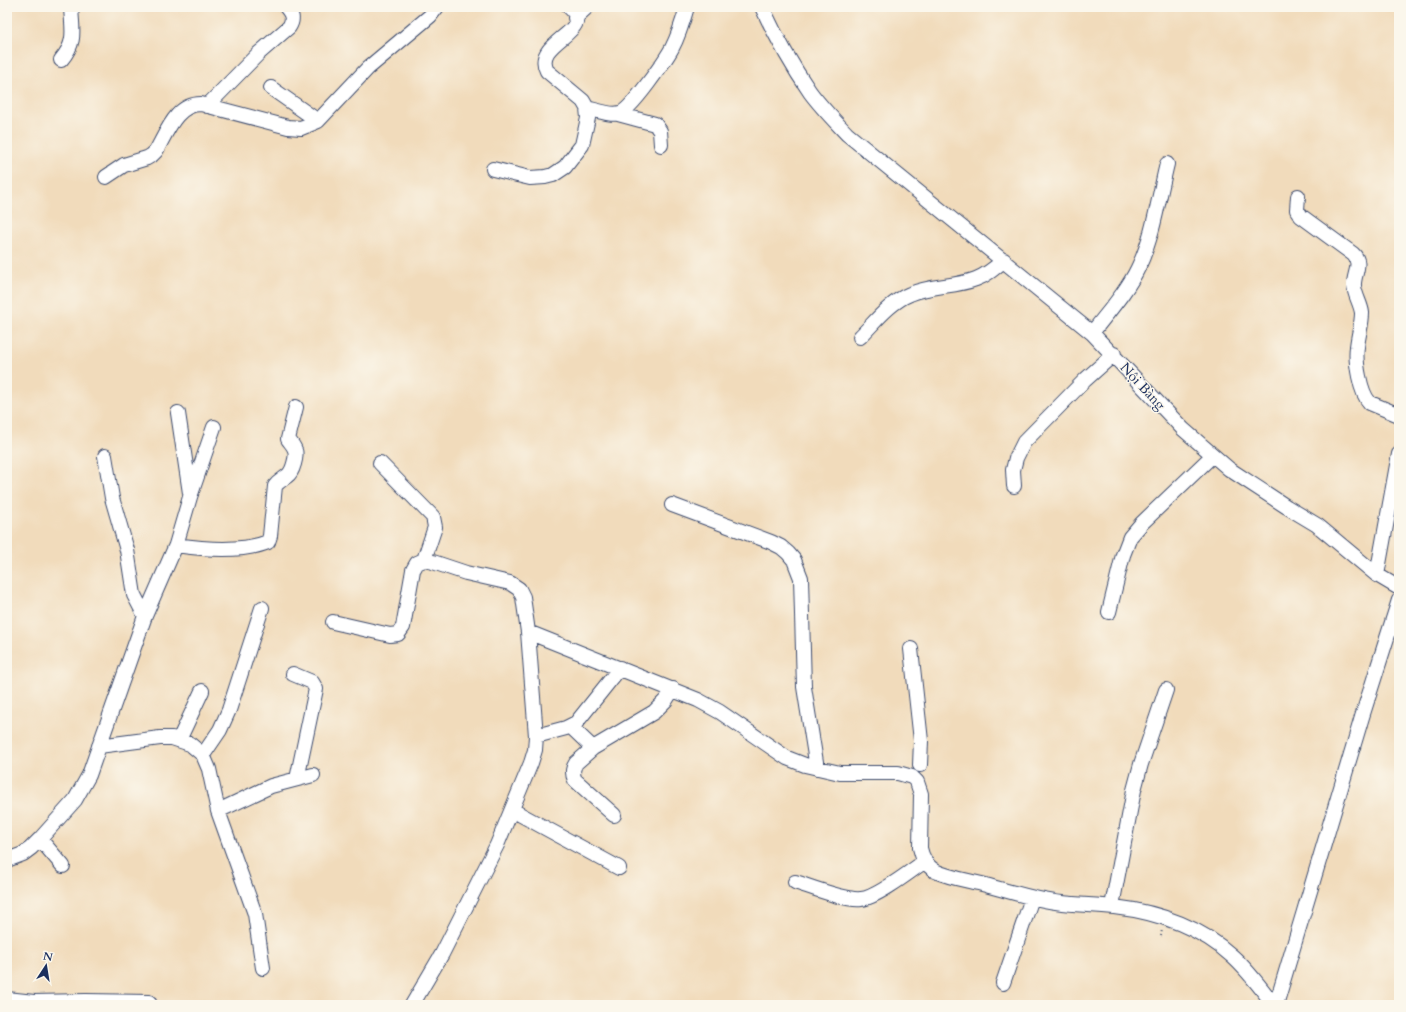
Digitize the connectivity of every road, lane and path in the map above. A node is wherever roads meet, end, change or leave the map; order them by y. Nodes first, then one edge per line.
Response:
1 (71, 7) edge
2 (286, 7) edge
3 (587, 7) edge
4 (687, 7) edge
5 (767, 9) edge
6 (429, 10) edge
7 (572, 13) edge
8 (61, 60) dead end
9 (272, 88) dead end
10 (207, 106) junction
11 (587, 108) junction
12 (618, 114) junction
13 (318, 121) junction
14 (661, 145) dead end
15 (1167, 164) dead end
16 (493, 169) dead end
17 (106, 177) dead end
18 (1298, 196) dead end
19 (1004, 260) junction
20 (1092, 333) junction
21 (860, 337) dead end
22 (1114, 354) junction
23 (296, 407) dead end
24 (178, 413) dead end
25 (1399, 415) edge
26 (214, 427) dead end
27 (1399, 454) edge
28 (1213, 455) junction
29 (105, 456) dead end
30 (380, 463) dead end
31 (1014, 486) dead end
32 (190, 497) junction
33 (672, 505) dead end
34 (176, 545) junction
35 (428, 561) junction
36 (1378, 575) junction
37 (1399, 588) edge
38 (1399, 600) edge
39 (262, 608) dead end
40 (1109, 612) dead end
41 (145, 616) junction
42 (333, 622) dead end
43 (528, 632) junction
44 (911, 649) dead end
45 (620, 668) junction
46 (293, 674) dead end
47 (673, 689) junction
48 (1166, 690) dead end
49 (202, 691) dead end
50 (570, 726) junction
51 (536, 736) junction
52 (179, 740) junction
53 (99, 746) junction
54 (592, 748) junction
55 (203, 755) junction
56 (817, 768) junction
57 (918, 774) junction
58 (313, 775) dead end
59 (297, 779) junction
60 (512, 810) junction
61 (218, 811) junction
62 (614, 816) dead end
63 (40, 839) junction
64 (7, 860) edge
65 (925, 861) junction
66 (63, 866) dead end
67 (619, 868) dead end
68 (795, 882) dead end
69 (1032, 898) junction
70 (1112, 906) junction
71 (263, 968) dead end
72 (1004, 983) dead end
73 (7, 999) edge
74 (149, 1002) dead end
75 (412, 1005) edge
76 (1275, 1005) edge

1 - 8 street
2 - 10 street
3 - 7 street
4 - 12 street
5 - 19 street, Nội Bàng
6 - 13 street
7 - 11 street
9 - 13 street
10 - 13 street
10 - 17 street
11 - 12 street
11 - 16 street
12 - 14 street
15 - 20 street
18 - 25 street
19 - 20 street, Nội Bàng
19 - 21 street
20 - 22 street, Nội Bàng
22 - 28 street, Nội Bàng
22 - 31 street
23 - 34 street
24 - 32 street
26 - 32 street
27 - 36 street
28 - 36 street, Nội Bàng
28 - 40 street
29 - 41 street
30 - 35 street
32 - 34 street
33 - 56 street
34 - 41 street
35 - 42 street
35 - 43 street
36 - 37 street, Nội Bàng
38 - 76 street
39 - 55 street
41 - 53 street
43 - 45 street
43 - 51 street
44 - 57 street
45 - 47 street
45 - 50 street
46 - 59 street
47 - 54 street
47 - 56 street
48 - 70 street
49 - 52 street
50 - 51 street
50 - 54 street
51 - 60 street
52 - 53 street
52 - 55 street
53 - 63 street
54 - 62 street
55 - 61 street
56 - 57 street
57 - 65 street
58 - 59 street
59 - 61 street
60 - 67 street
60 - 75 street
61 - 71 street
63 - 64 street
63 - 66 street
65 - 68 street
65 - 69 street
69 - 70 street
69 - 72 street
70 - 76 street
73 - 74 street

